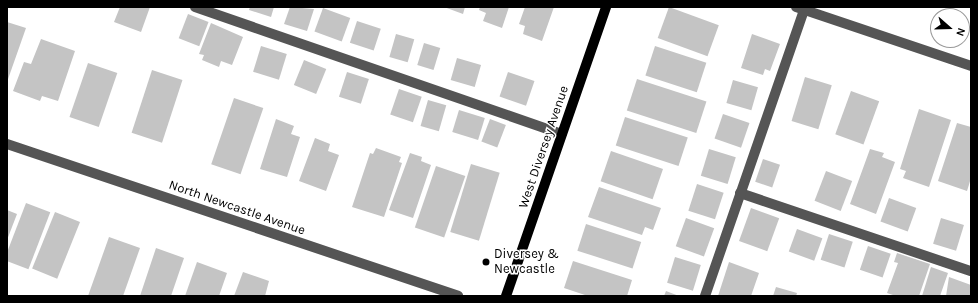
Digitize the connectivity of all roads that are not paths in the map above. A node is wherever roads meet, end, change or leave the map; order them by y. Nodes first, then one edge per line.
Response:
1 (195, 7) edge
2 (606, 7) edge
3 (802, 8) edge
4 (971, 66) edge
5 (562, 134) junction
6 (7, 144) edge
7 (740, 193) junction
8 (971, 271) edge
9 (458, 296) edge
10 (506, 296) edge
11 (705, 296) edge

1 - 5 street
2 - 5 main road, West Diversey Avenue
3 - 4 street
3 - 7 street
5 - 10 main road, West Diversey Avenue
6 - 9 street, North Newcastle Avenue
7 - 8 street
7 - 11 street

